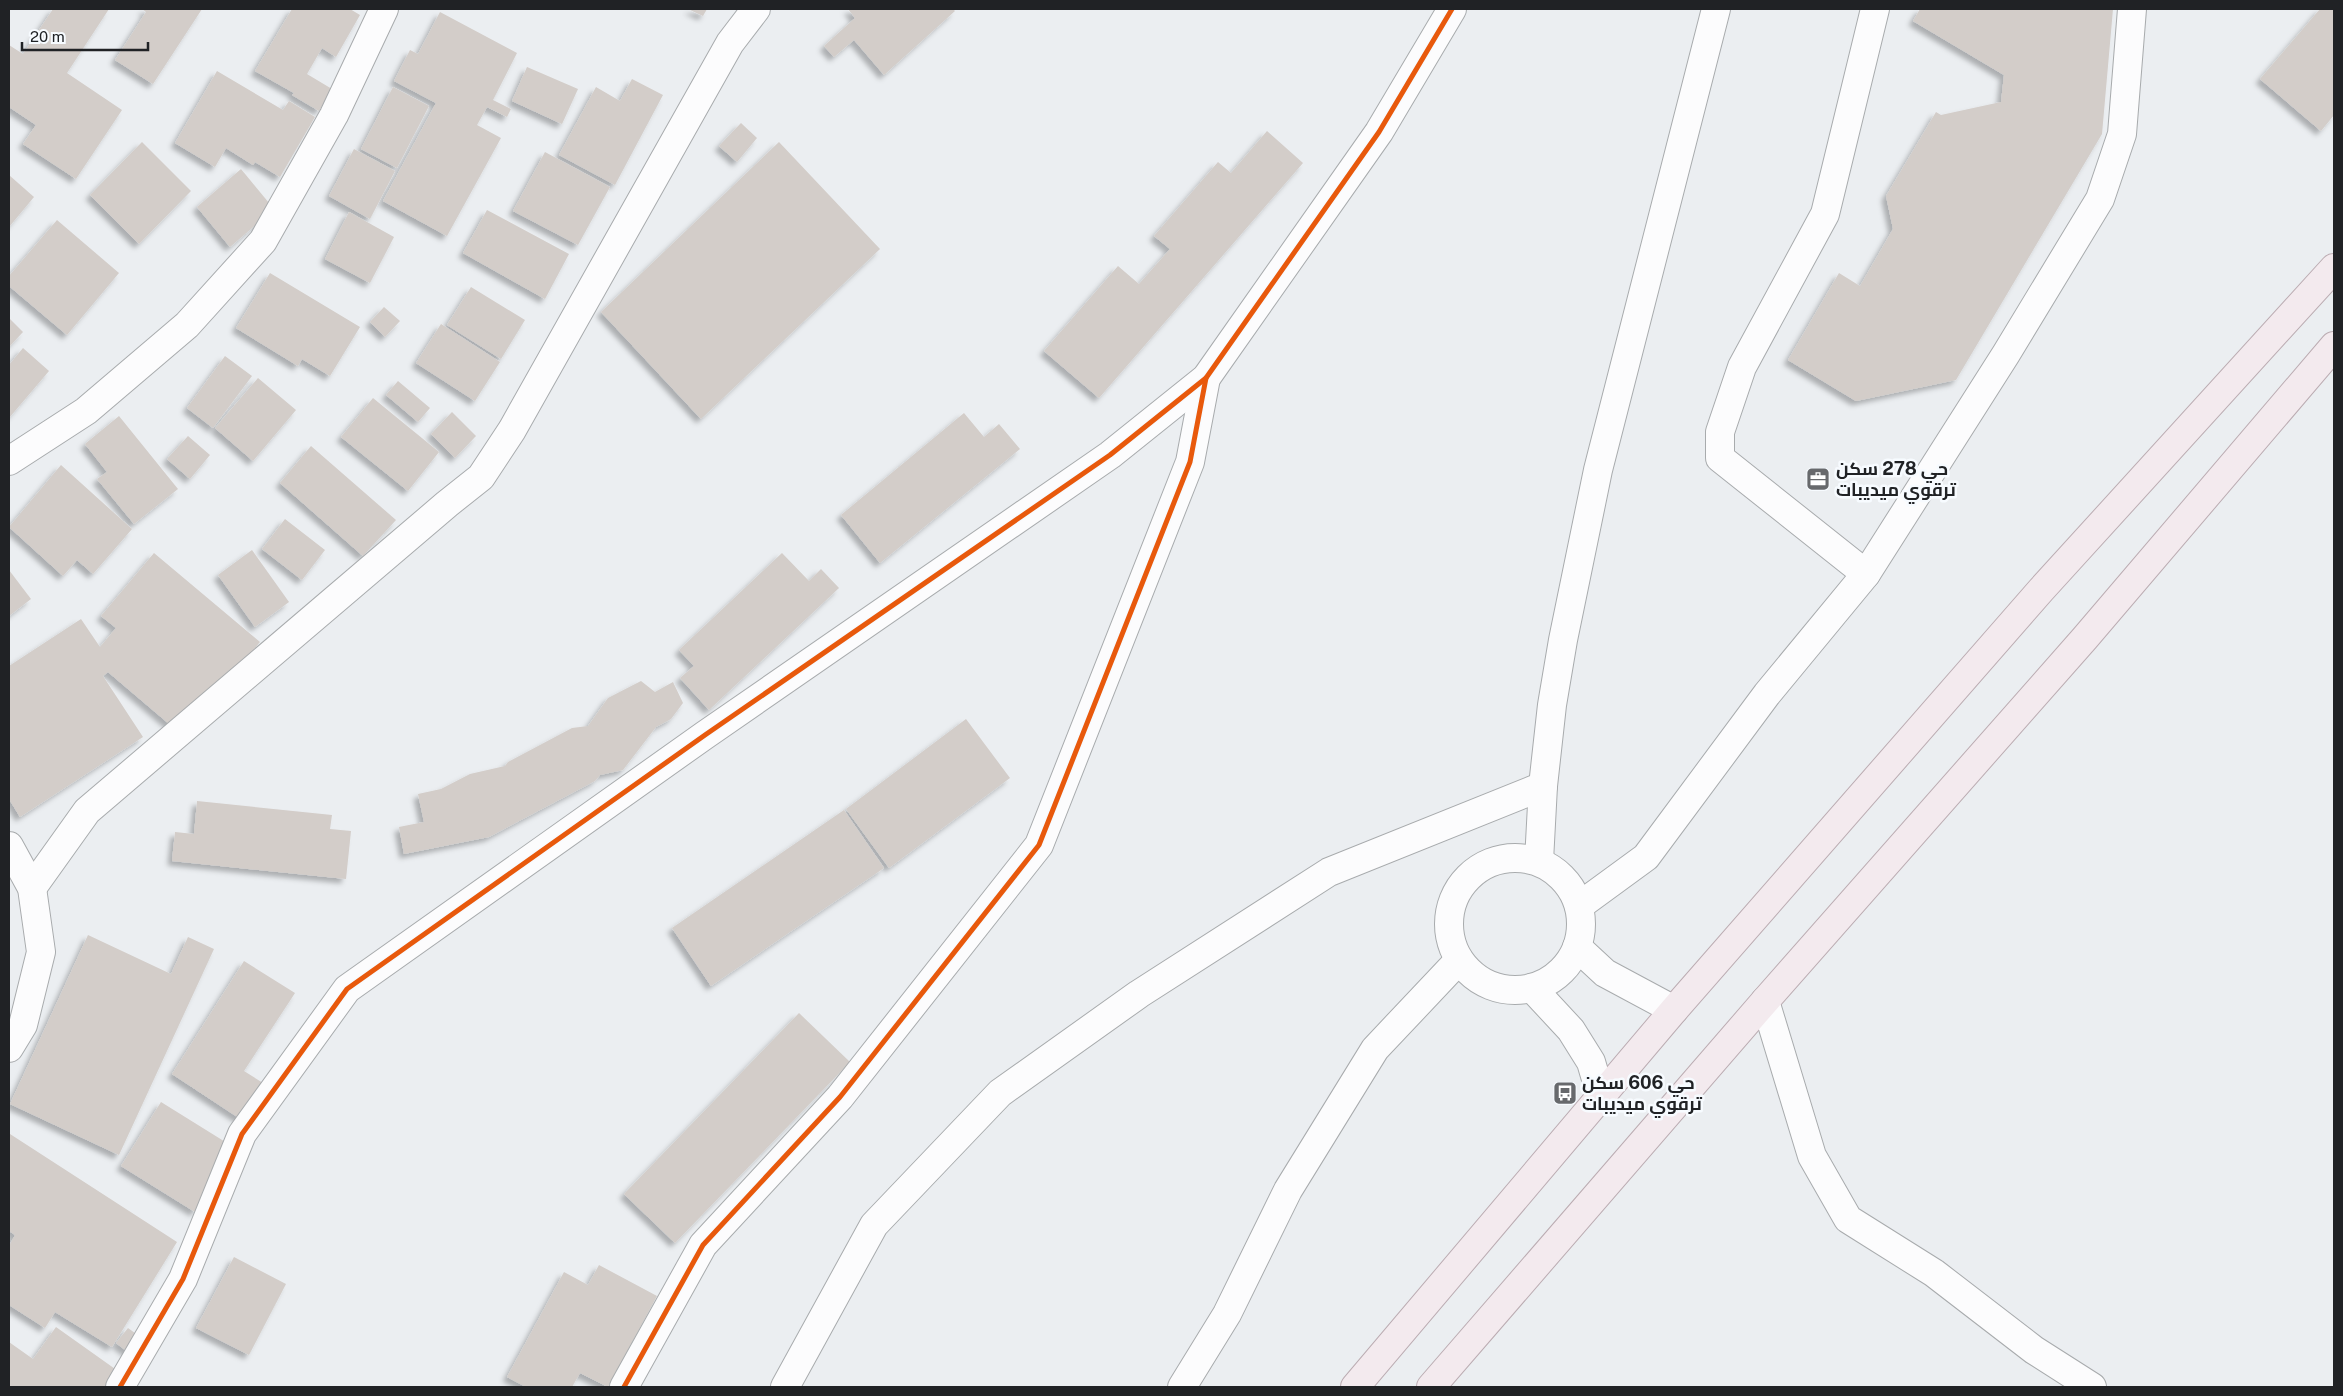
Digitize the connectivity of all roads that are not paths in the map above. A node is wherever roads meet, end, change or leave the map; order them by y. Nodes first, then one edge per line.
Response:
1 (384, 9) edge
2 (756, 9) edge
3 (1452, 9) edge
4 (1716, 9) edge
5 (1875, 9) edge
6 (2132, 9) edge
7 (2334, 268) edge
8 (2334, 346) edge
9 (1206, 378) junction
10 (9, 461) edge
11 (1866, 574) junction
12 (1543, 786) junction
13 (9, 846) edge
14 (1539, 861) junction
15 (32, 888) junction
16 (1579, 906) junction
17 (1577, 947) junction
18 (1459, 960) junction
19 (1532, 988) junction
20 (1765, 1001) junction
21 (1674, 1010) junction
22 (9, 1048) edge
23 (1601, 1096) junction
24 (120, 1387) edge
25 (624, 1387) edge
26 (785, 1387) edge
27 (1182, 1387) edge
28 (1355, 1387) edge
29 (1431, 1387) edge
30 (2092, 1387) edge

1 - 10 street
2 - 15 street
3 - 9 street
4 - 12 street
5 - 11 street
6 - 11 street
7 - 21 main road
8 - 20 main road
9 - 24 street
9 - 25 street
11 - 16 street
12 - 14 street
12 - 26 street
13 - 15 street
14 - 16 street
14 - 18 street
15 - 22 street
16 - 17 street
17 - 19 street
17 - 21 street
18 - 19 street
18 - 27 street
19 - 23 street
20 - 29 main road
20 - 30 street
21 - 23 main road
23 - 28 main road

